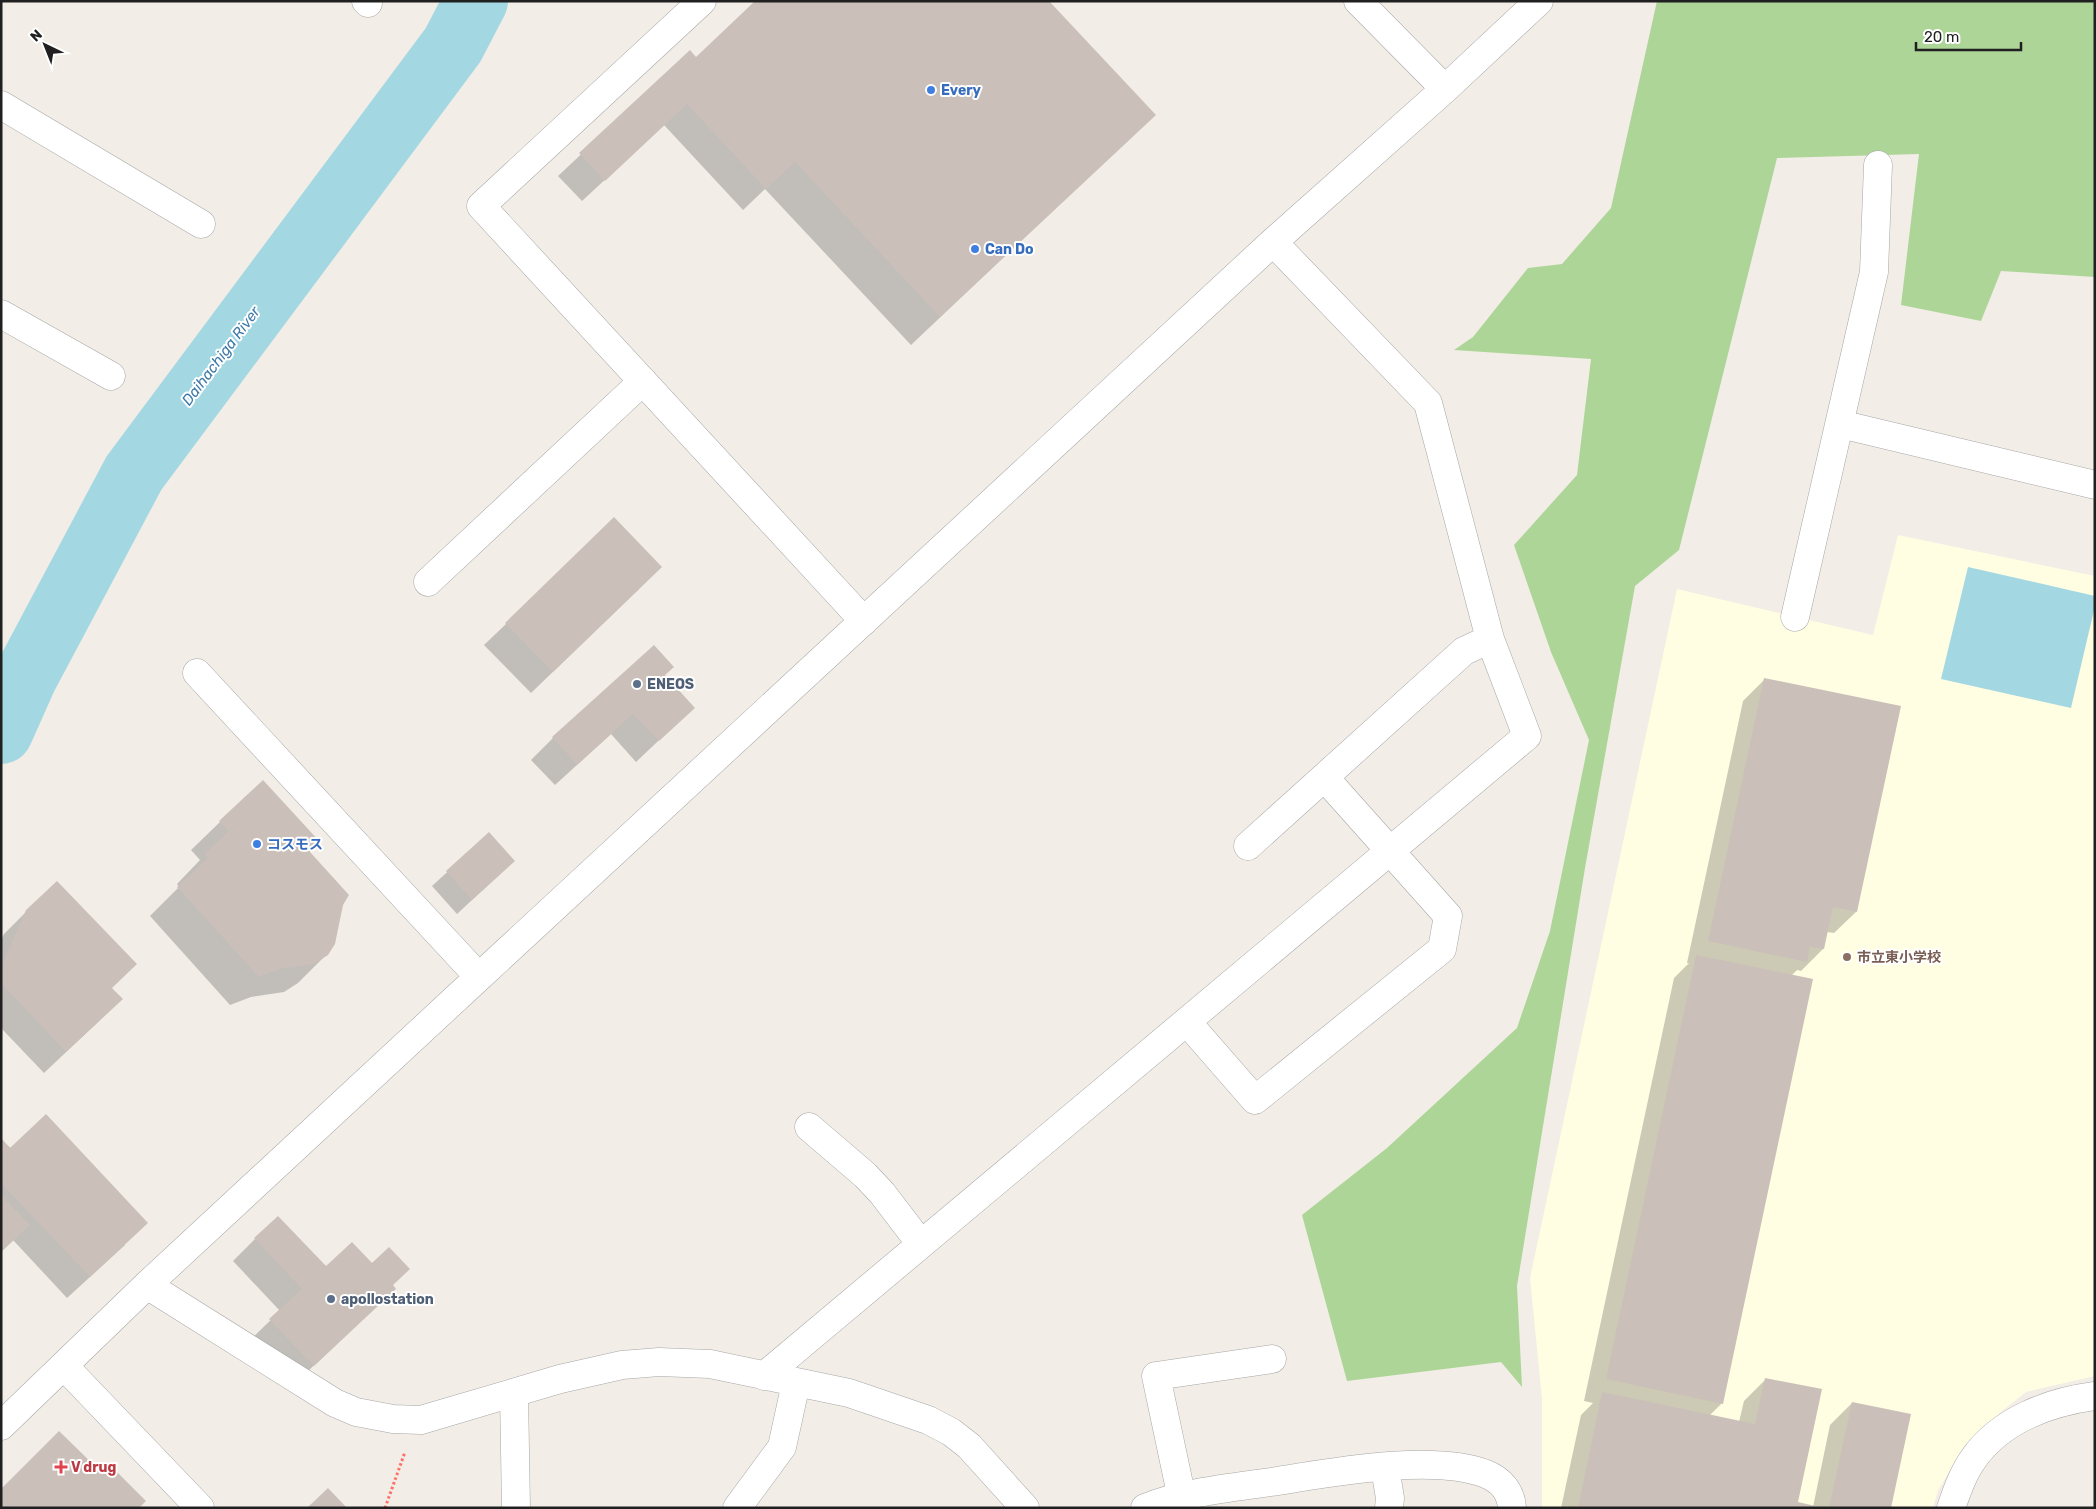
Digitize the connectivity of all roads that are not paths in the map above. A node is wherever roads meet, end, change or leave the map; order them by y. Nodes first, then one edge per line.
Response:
1 (702, 1) edge
2 (1358, 1) edge
3 (1539, 1) edge
4 (1445, 89) junction
5 (1, 105) edge
6 (1878, 165) dead end
7 (201, 224) dead end
8 (1273, 242) junction
9 (1, 314) edge
10 (110, 376) dead end
11 (643, 381) junction
12 (1840, 424) junction
13 (2095, 485) edge
14 (428, 582) dead end
15 (1795, 617) dead end
16 (864, 621) junction
17 (1490, 639) junction
18 (197, 673) dead end
19 (1327, 775) junction
20 (1248, 846) dead end
21 (1390, 851) junction
22 (479, 977) junction
23 (1187, 1022) junction
24 (809, 1127) dead end
25 (921, 1244) junction
26 (148, 1284) junction
27 (1272, 1359) dead end
28 (64, 1366) junction
29 (764, 1376) junction
30 (796, 1383) junction
31 (514, 1393) junction
32 (2095, 1396) edge
33 (1, 1426) edge
34 (1385, 1468) junction
35 (1183, 1502) edge
36 (200, 1508) edge
37 (516, 1508) edge
38 (737, 1508) edge
39 (1025, 1508) edge
40 (1145, 1508) edge
41 (1389, 1508) edge
42 (1512, 1508) edge
43 (1951, 1508) edge

1 - 11 street
2 - 4 street
3 - 4 street
4 - 8 street
5 - 7 street
6 - 12 street
8 - 16 street
8 - 17 street
9 - 10 street
11 - 14 street
11 - 16 street
12 - 13 street
12 - 15 street
16 - 22 street
17 - 19 street
17 - 21 street
18 - 22 street
19 - 20 street
19 - 21 street
21 - 23 street
21 - 23 street
22 - 26 street
23 - 25 street
24 - 25 street
25 - 29 street
26 - 28 street
26 - 31 street
27 - 35 street
28 - 33 street
28 - 36 street
29 - 30 street
29 - 31 street
30 - 38 street
30 - 39 street
31 - 37 street
32 - 43 street
34 - 35 street
34 - 41 street
34 - 42 street
35 - 40 street

